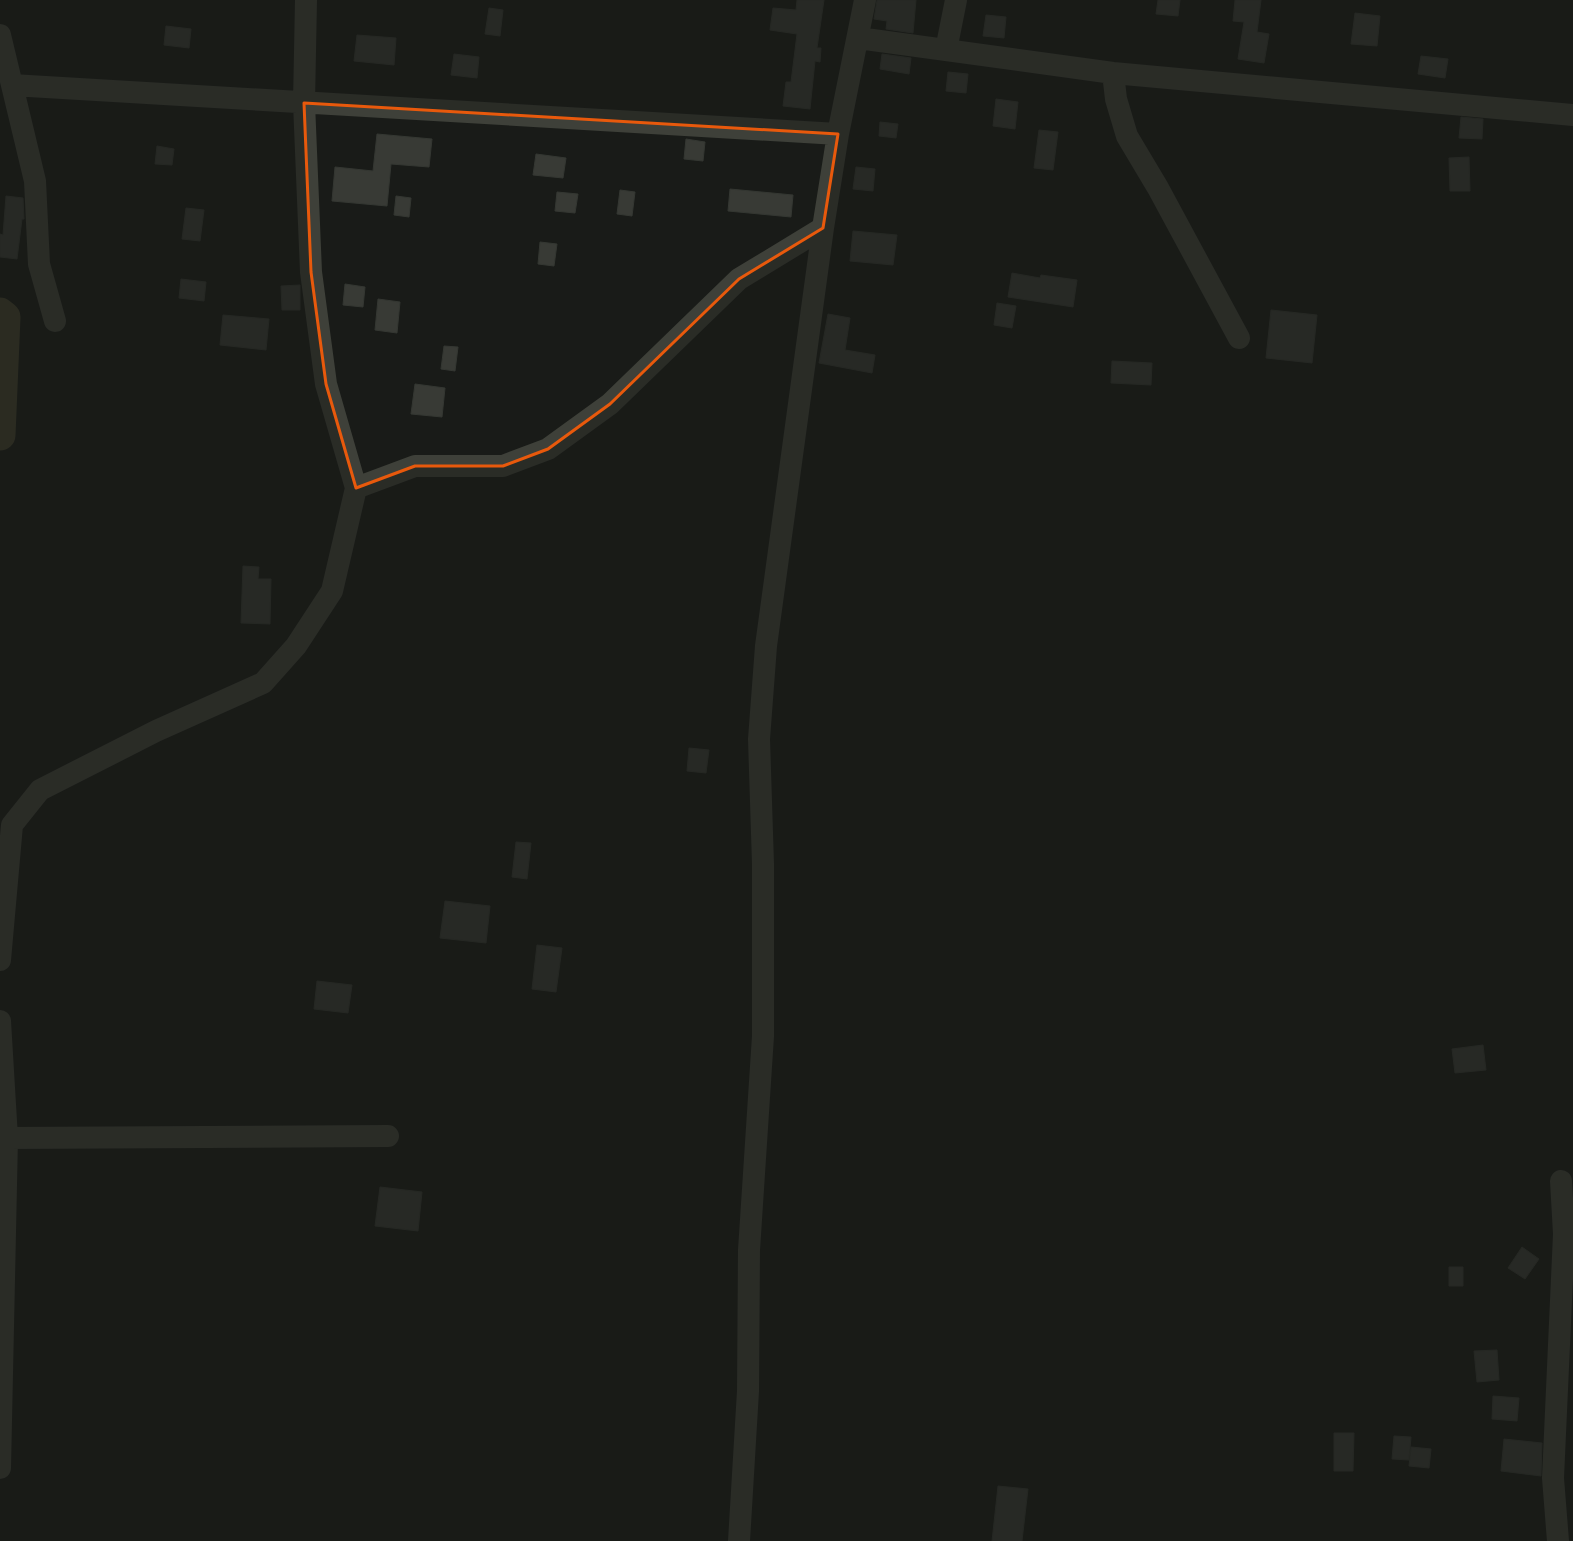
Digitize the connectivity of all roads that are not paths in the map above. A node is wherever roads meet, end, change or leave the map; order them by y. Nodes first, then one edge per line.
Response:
1 (306, 0) edge
2 (865, 0) edge
3 (956, 0) edge
4 (0, 35) edge
5 (858, 38) junction
6 (946, 50) junction
7 (1113, 74) junction
8 (12, 85) junction
9 (304, 103) junction
10 (1573, 115) edge
11 (838, 134) junction
12 (823, 228) junction
13 (55, 321) dead end
14 (1239, 338) dead end
15 (356, 488) junction
16 (0, 960) edge
17 (0, 1021) edge
18 (388, 1136) dead end
19 (7, 1138) junction
20 (1561, 1181) dead end
21 (0, 1468) edge
22 (738, 1541) edge
23 (1558, 1541) edge

1 - 9 street
2 - 5 street
3 - 6 street
4 - 8 street
5 - 6 street
5 - 11 street
6 - 7 street
7 - 10 street
7 - 14 street
8 - 9 street
8 - 13 street
9 - 11 street
9 - 15 street
11 - 12 street
12 - 15 street
12 - 22 street
15 - 16 street
17 - 19 street
18 - 19 street
19 - 21 street
20 - 23 street

